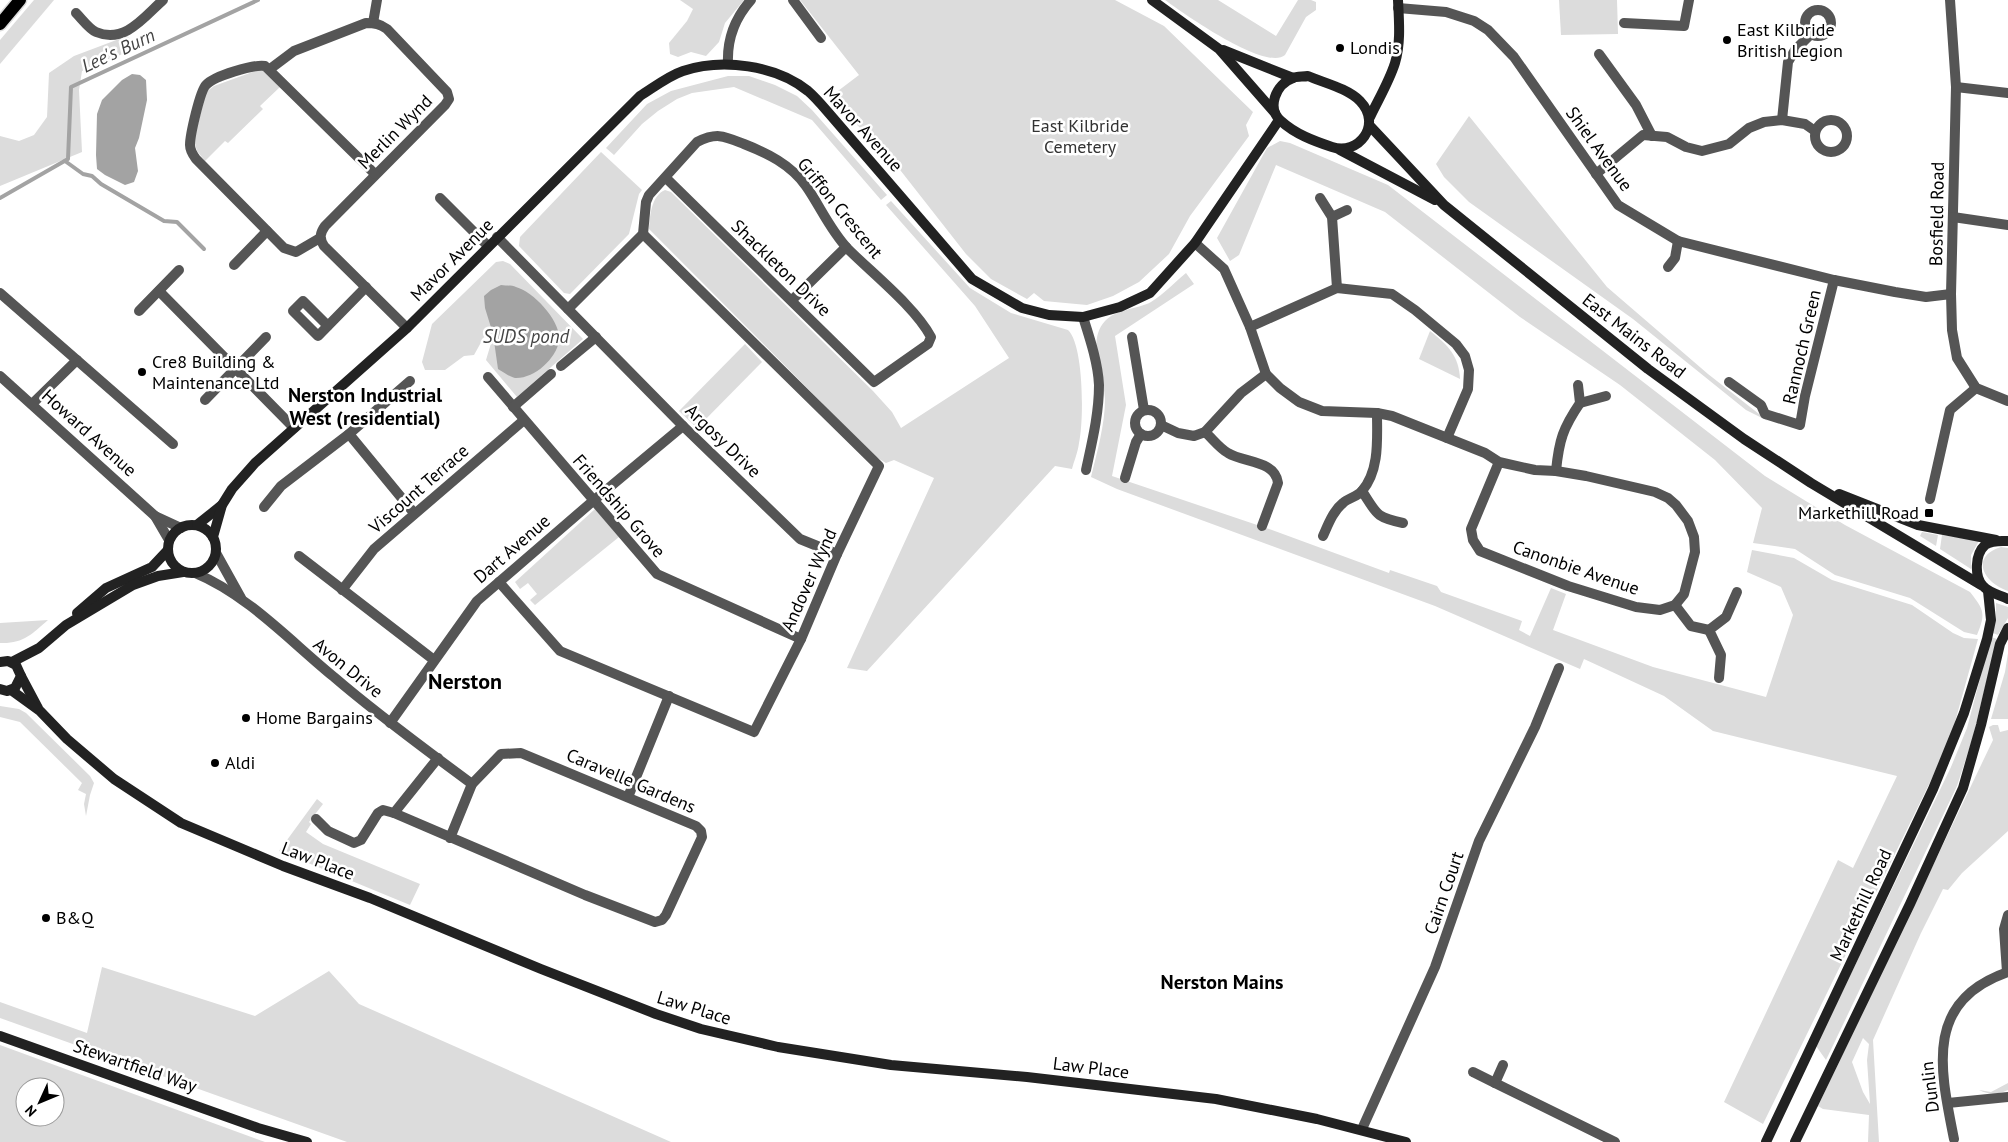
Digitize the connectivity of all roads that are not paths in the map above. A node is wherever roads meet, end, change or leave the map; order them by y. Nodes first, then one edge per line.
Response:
1 (20, 0) edge
2 (163, 0) edge
3 (377, 0) edge
4 (751, 0) edge
5 (793, 0) edge
6 (1152, 0) edge
7 (1689, 0) edge
8 (1950, 0) edge
9 (1398, 4) edge
10 (76, 13) dead end
11 (372, 23) junction
12 (1624, 23) dead end
13 (0, 24) edge
14 (1811, 34) dead end
15 (821, 38) dead end
16 (1220, 49) junction
17 (1600, 54) dead end
18 (728, 63) junction
19 (270, 70) junction
20 (1293, 78) junction
21 (1956, 87) junction
22 (2008, 92) edge
23 (1277, 117) junction
24 (1782, 120) junction
25 (1370, 121) junction
26 (1815, 131) dead end
27 (1652, 136) junction
28 (1340, 150) junction
29 (375, 174) junction
30 (1596, 174) junction
31 (666, 178) junction
32 (440, 198) dead end
33 (1320, 198) dead end
34 (1444, 205) junction
35 (1347, 210) dead end
36 (1332, 217) junction
37 (1953, 217) junction
38 (2008, 225) edge
39 (267, 231) junction
40 (643, 234) junction
41 (320, 238) junction
42 (497, 238) junction
43 (1678, 240) junction
44 (1195, 243) junction
45 (488, 246) junction
46 (846, 246) junction
47 (234, 265) dead end
48 (1668, 267) dead end
49 (179, 270) dead end
50 (1834, 280) junction
51 (366, 287) junction
52 (1337, 288) junction
53 (159, 291) junction
54 (0, 293) edge
55 (1951, 294) junction
56 (792, 300) junction
57 (568, 309) junction
58 (139, 311) dead end
59 (1083, 317) junction
60 (328, 326) dead end
61 (1250, 326) junction
62 (406, 328) junction
63 (596, 336) junction
64 (1132, 336) dead end
65 (266, 337) dead end
66 (77, 360) junction
67 (561, 366) dead end
68 (235, 368) junction
69 (551, 374) dead end
70 (1266, 374) junction
71 (0, 376) edge
72 (488, 377) dead end
73 (410, 381) dead end
74 (874, 382) joint
75 (1729, 382) dead end
76 (1578, 385) dead end
77 (1976, 388) junction
78 (1606, 396) dead end
79 (205, 400) dead end
80 (2008, 401) edge
81 (1580, 403) junction
82 (32, 404) junction
83 (513, 407) junction
84 (1144, 410) junction
85 (1377, 413) junction
86 (524, 420) junction
87 (1161, 425) junction
88 (683, 426) junction
89 (294, 428) junction
90 (1205, 432) junction
91 (349, 434) junction
92 (1141, 434) junction
93 (1446, 438) junction
94 (173, 444) dead end
95 (1499, 462) junction
96 (1086, 470) dead end
97 (1556, 471) junction
98 (1125, 478) dead end
99 (1811, 483) junction
100 (1362, 491) junction
101 (1930, 499) dead end
102 (593, 501) junction
103 (222, 506) junction
104 (264, 507) dead end
105 (414, 513) junction
106 (155, 516) junction
107 (1404, 523) dead end
108 (197, 525) junction
109 (1262, 526) dead end
110 (181, 528) junction
111 (1323, 536) dead end
112 (213, 537) junction
113 (1996, 540) junction
114 (2008, 542) edge
115 (169, 545) junction
116 (216, 553) junction
117 (837, 554) junction
118 (299, 556) dead end
119 (183, 572) junction
120 (195, 573) junction
121 (499, 582) junction
122 (1984, 588) junction
123 (342, 590) junction
124 (1737, 592) dead end
125 (242, 598) junction
126 (2008, 598) edge
127 (1675, 605) junction
128 (66, 625) junction
129 (2008, 628) edge
130 (1709, 630) junction
131 (801, 639) junction
132 (39, 648) junction
133 (434, 660) junction
134 (5, 661) edge
135 (1560, 668) dead end
136 (21, 674) junction
137 (1719, 678) dead end
138 (0, 689) edge
139 (11, 690) junction
140 (669, 696) junction
141 (40, 711) junction
142 (390, 723) junction
143 (438, 758) junction
144 (472, 784) junction
145 (628, 797) junction
146 (394, 814) junction
147 (316, 819) dead end
148 (450, 838) junction
149 (2008, 915) edge
150 (2008, 972) edge
151 (0, 1036) edge
152 (1503, 1065) dead end
153 (1473, 1072) dead end
154 (1494, 1083) junction
155 (2008, 1097) edge
156 (1948, 1103) junction
157 (258, 1128) junction
158 (1362, 1129) junction
159 (1954, 1139) dead end
160 (1769, 1141) edge
161 (289, 1142) edge
162 (307, 1142) edge
163 (1406, 1142) edge
164 (1615, 1142) edge
165 (1795, 1142) edge

1 - 13 main road
2 - 10 street
3 - 11 street
4 - 18 street
5 - 15 street
6 - 16 street
7 - 12 street
8 - 21 street, Bosfield Road
9 - 25 street
9 - 30 street, Shiel Avenue
11 - 19 street
11 - 29 street, Merlin Wynd
14 - 24 street
16 - 20 street
16 - 23 street
17 - 27 street
18 - 42 street, Mavor Avenue
18 - 59 street, Mavor Avenue
19 - 29 street
19 - 39 street
20 - 23 street
20 - 25 street
21 - 22 street
21 - 37 street, Bosfield Road
23 - 28 street
23 - 44 street, Mavor Avenue
24 - 26 street
24 - 27 street
25 - 28 street
25 - 34 street, East Mains Road
27 - 30 street
28 - 34 street, East Mains Road
29 - 41 street, Merlin Wynd
30 - 43 street, Shiel Avenue
31 - 40 street, Griffon Crescent
31 - 46 street, Griffon Crescent
31 - 56 street, Shackleton Drive
32 - 45 street
33 - 36 street
34 - 99 street, East Mains Road
35 - 36 street
36 - 52 street
37 - 38 street
37 - 55 street, Bosfield Road
39 - 41 street
39 - 47 street
40 - 57 street
40 - 117 street, Andover Wynd
41 - 51 street
42 - 45 street, Mavor Avenue
42 - 57 street, Argosy Drive
43 - 48 street
43 - 50 street, Shiel Avenue
44 - 59 street, Mavor Avenue
44 - 61 street
45 - 62 street, Mavor Avenue
46 - 56 street
46 - 74 street, Griffon Crescent
49 - 53 street
50 - 55 street, Shiel Avenue
50 - 75 street, Rannoch Green
51 - 60 street
51 - 62 street
52 - 61 street
52 - 93 street
53 - 58 street
53 - 68 street
54 - 66 street
55 - 77 street, Bosfield Road
56 - 74 street, Shackleton Drive
57 - 63 street, Argosy Drive
59 - 96 street
61 - 70 street
62 - 89 street, Mavor Avenue
63 - 67 street
63 - 88 street, Argosy Drive
64 - 84 street
65 - 68 street
66 - 82 street
66 - 94 street
68 - 79 street
68 - 89 street
69 - 83 street
70 - 85 street
70 - 90 street
71 - 82 street, Howard Avenue
72 - 83 street, Friendship Grove
73 - 91 street
76 - 81 street
77 - 80 street
77 - 101 street
78 - 81 street
81 - 97 street
82 - 106 street, Howard Avenue
83 - 86 street, Friendship Grove
84 - 87 street
84 - 92 street
85 - 93 street
85 - 100 street
86 - 102 street, Friendship Grove
86 - 105 street, Viscount Terrace
87 - 90 street
87 - 92 street
88 - 102 street, Dart Avenue
88 - 117 street, Argosy Drive
89 - 103 street, Mavor Avenue
90 - 109 street
91 - 104 street
91 - 105 street
92 - 98 street
93 - 95 street
95 - 97 street
95 - 127 street, Canonbie Avenue
97 - 127 street
99 - 113 street, East Mains Road
99 - 122 street, East Mains Road
100 - 107 street
100 - 111 street
102 - 121 street, Dart Avenue
102 - 131 street, Friendship Grove
103 - 108 street, Mavor Avenue
103 - 112 street, Mavor Avenue
105 - 123 street, Viscount Terrace
106 - 110 street, Howard Avenue
106 - 115 street, Howard Avenue
108 - 110 street
108 - 112 street
110 - 115 street
112 - 116 street
113 - 114 street, East Mains Road
113 - 122 street, Markethill Road
115 - 119 street
115 - 128 street
116 - 120 street
116 - 125 street, Avon Drive
117 - 131 street, Andover Wynd
118 - 123 street
119 - 120 street
119 - 128 street
120 - 125 street, Avon Drive
121 - 133 street, Dart Avenue
121 - 140 street, Andover Wynd
122 - 126 street, East Mains Road
122 - 160 street, Markethill Road
123 - 133 street
124 - 130 street
125 - 142 street, Avon Drive
127 - 130 street
128 - 132 street
129 - 165 street
130 - 137 street
131 - 140 street, Andover Wynd
132 - 134 street
132 - 136 street
133 - 142 street, Dart Avenue
134 - 136 street, Law Place
135 - 158 street, Cairn Court
136 - 139 street
136 - 141 street, Law Place
138 - 139 street
139 - 141 street, Law Place
140 - 145 street
141 - 158 street, Law Place
142 - 143 street, Avon Drive
143 - 144 street, Avon Drive
143 - 146 street
144 - 145 street, Caravelle Gardens
144 - 148 street, Caravelle Gardens
145 - 148 street, Caravelle Gardens
146 - 147 street
146 - 148 street
149 - 150 street
150 - 156 street, Dunlin
151 - 157 street, Stewartfield Way
152 - 154 street
153 - 154 street
154 - 164 street
155 - 156 street
156 - 159 street, Dunlin
157 - 161 street, Stewartfield Way
157 - 162 street, Stewartfield Way
158 - 163 street, Law Place

